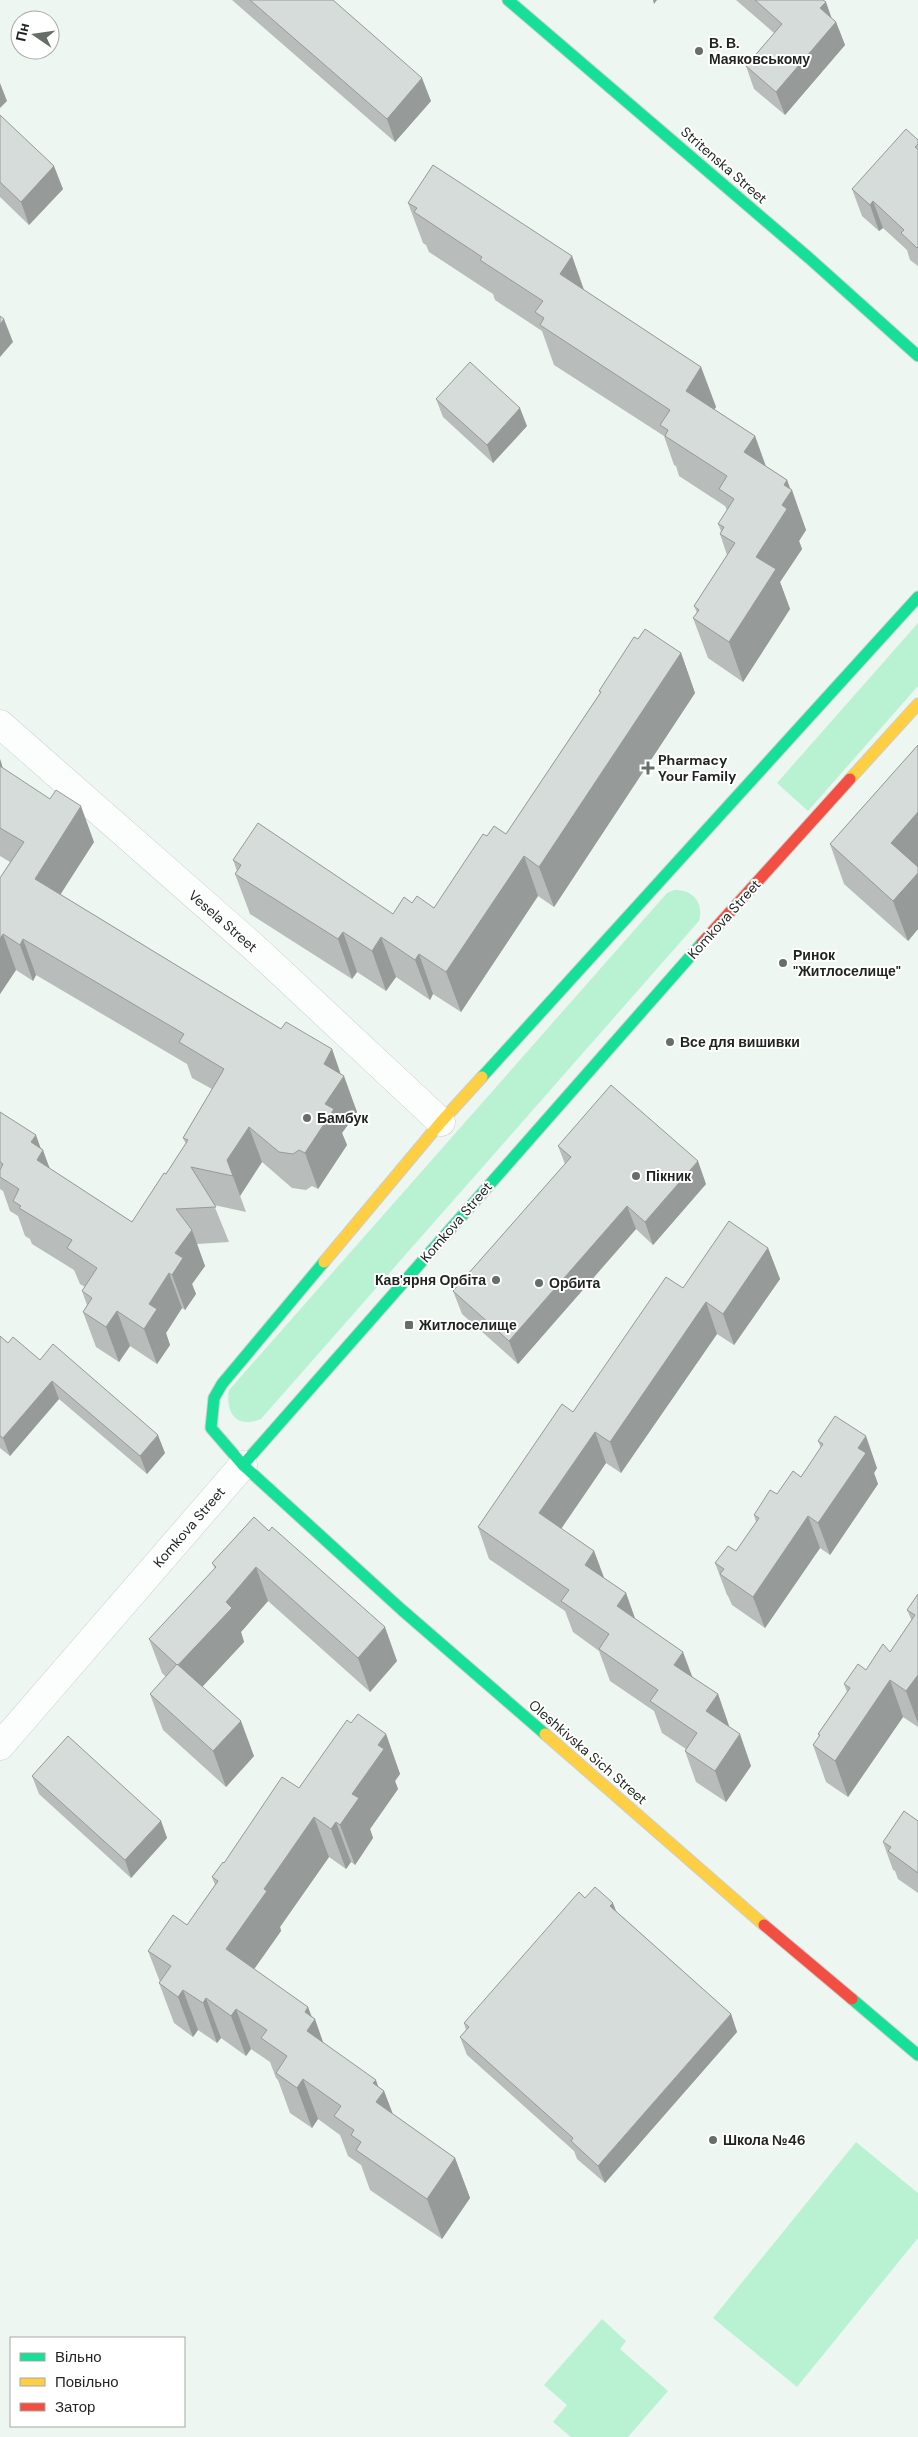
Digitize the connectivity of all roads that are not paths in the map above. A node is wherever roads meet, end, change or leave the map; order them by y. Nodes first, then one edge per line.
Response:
1 (508, 0) edge
2 (918, 356) edge
3 (918, 598) edge
4 (918, 704) edge
5 (0, 724) edge
6 (441, 1122) junction
7 (243, 1465) junction
8 (0, 1746) edge
9 (918, 2055) edge

1 - 2 street, Stritenska Street
3 - 6 street
4 - 7 street, Komkova Street
5 - 6 street, Vesela Street
6 - 7 street, Oleshkivska Sich Street
7 - 8 street, Komkova Street
7 - 9 street, Oleshkivska Sich Street

